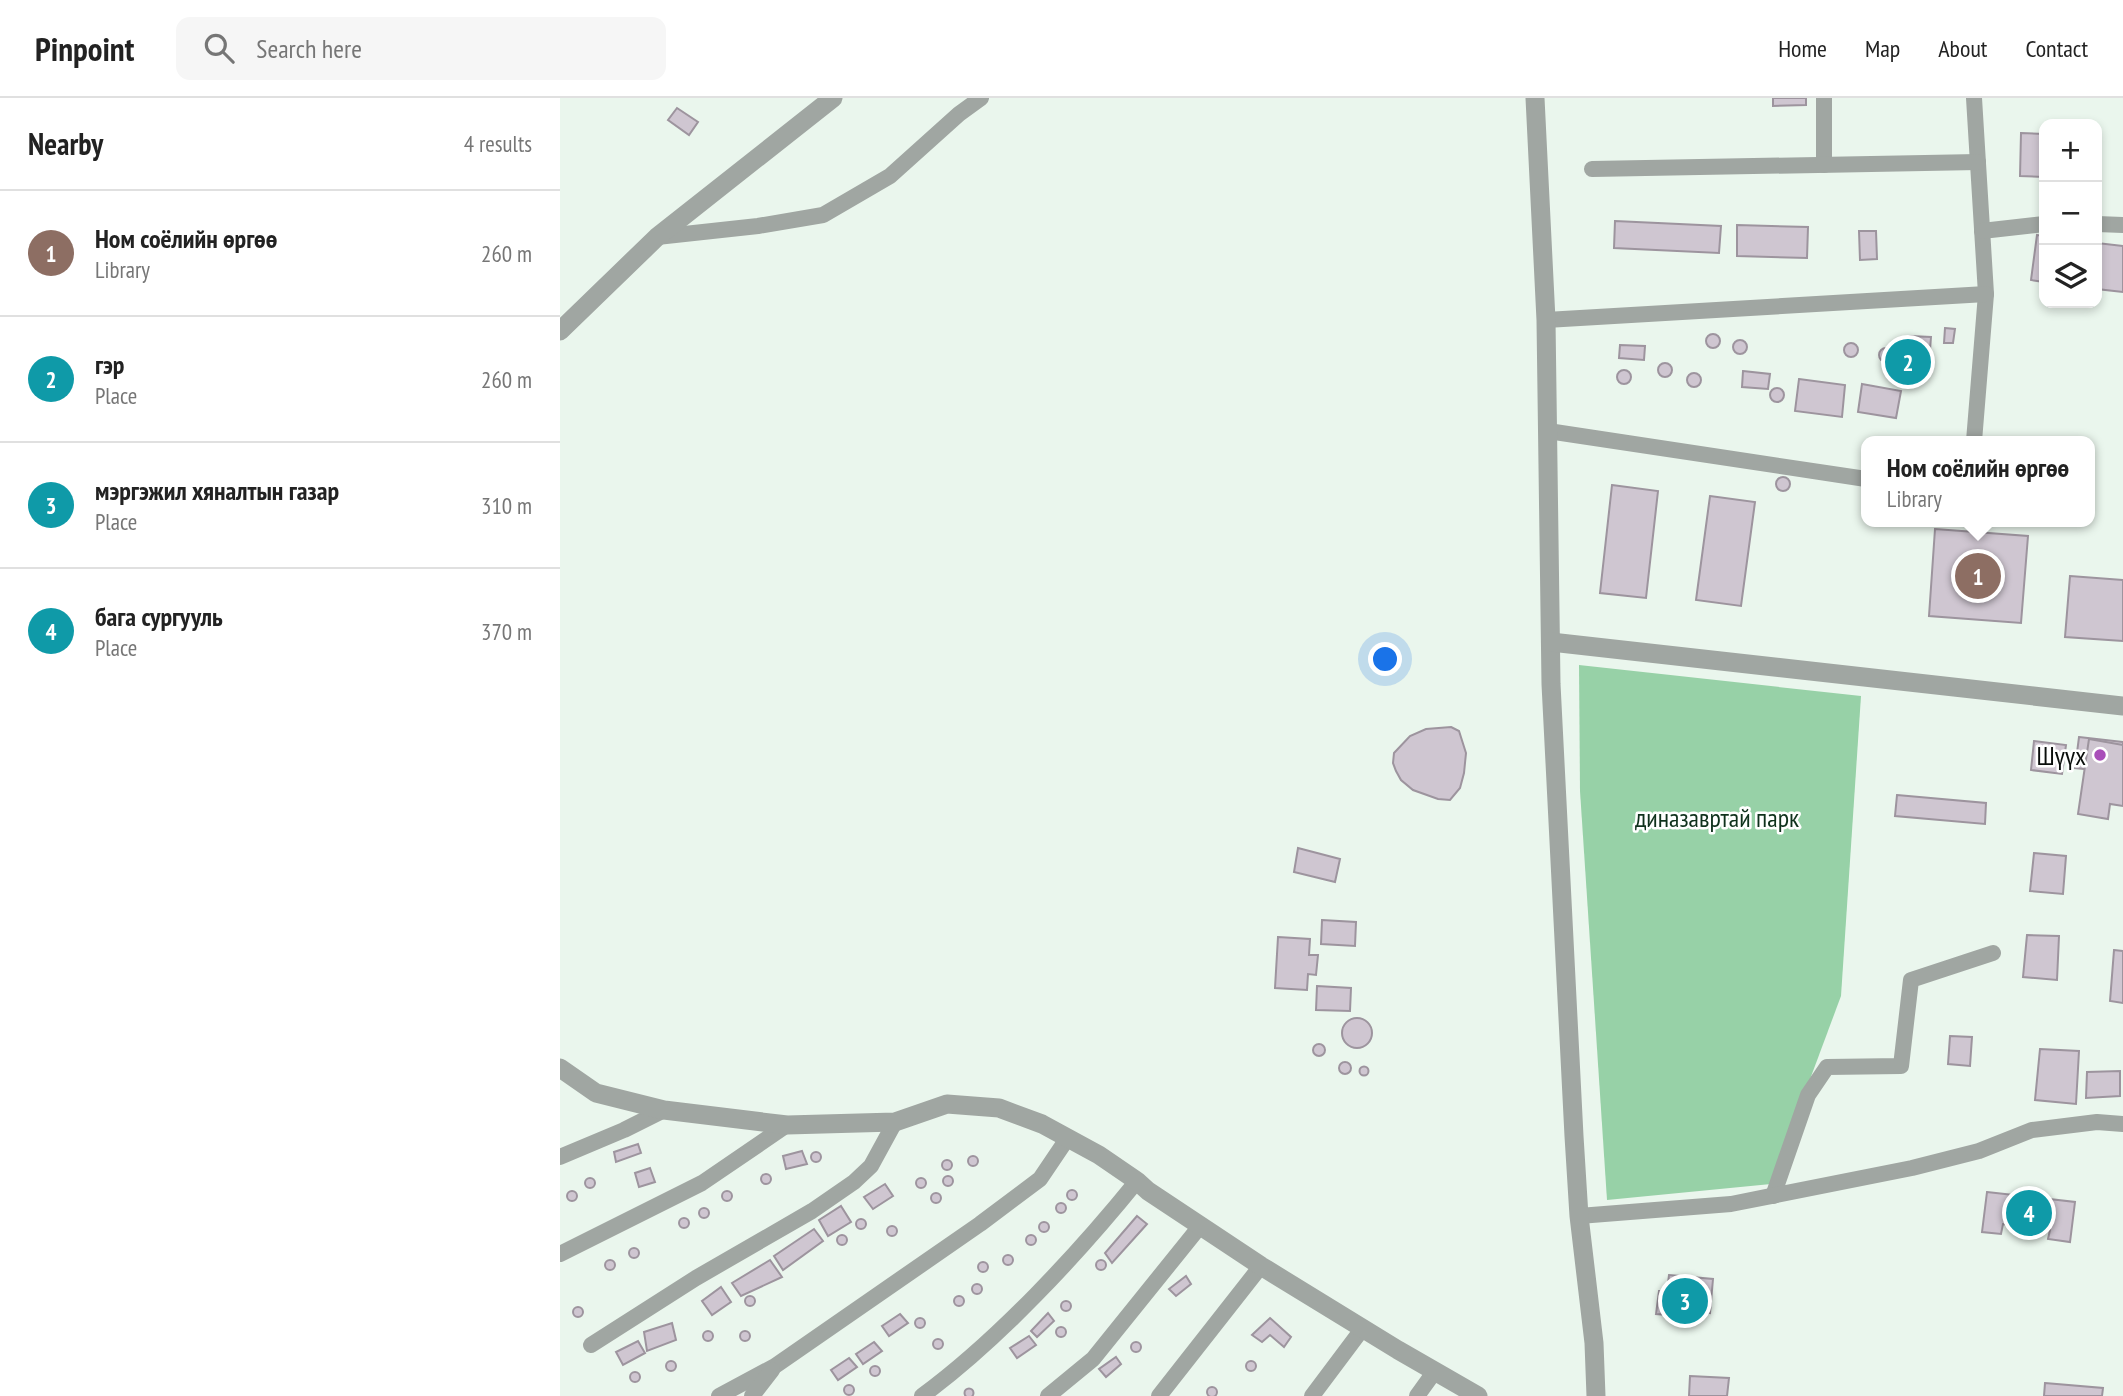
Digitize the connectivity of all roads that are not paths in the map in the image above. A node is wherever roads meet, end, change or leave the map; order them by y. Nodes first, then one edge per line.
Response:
1 (833, 98) edge
2 (981, 98) edge
3 (1535, 98) edge
4 (1824, 98) edge
5 (1973, 98) edge
6 (1978, 162) junction
7 (1824, 165) junction
8 (1592, 169) dead end
9 (2102, 224) edge
10 (2039, 225) edge
11 (2123, 225) edge
12 (1982, 231) junction
13 (657, 237) junction
14 (1986, 294) junction
15 (1546, 320) junction
16 (560, 331) edge
17 (1548, 431) junction
18 (1975, 436) edge
19 (1861, 478) edge
20 (1551, 642) junction
21 (2123, 706) edge
22 (1993, 953) dead end
23 (560, 1068) edge
24 (664, 1110) junction
25 (895, 1122) junction
26 (2123, 1124) edge
27 (787, 1125) junction
28 (1067, 1139) junction
29 (560, 1157) edge
30 (1137, 1181) junction
31 (1773, 1196) junction
32 (1579, 1216) junction
33 (1201, 1225) junction
34 (560, 1254) edge
35 (1261, 1266) junction
36 (1363, 1328) junction
37 (591, 1345) dead end
38 (775, 1366) junction
39 (1435, 1371) junction
40 (719, 1396) edge
41 (752, 1396) edge
42 (922, 1396) edge
43 (1048, 1396) edge
44 (1159, 1396) edge
45 (1312, 1396) edge
46 (1417, 1396) edge
47 (1478, 1396) edge
48 (1596, 1396) edge

1 - 13 street
2 - 13 street
3 - 15 street
4 - 7 street
5 - 6 street
6 - 7 street
6 - 12 street
7 - 8 street
9 - 11 street
10 - 12 street
12 - 14 street
13 - 16 street
14 - 15 street
14 - 18 street
15 - 17 street
17 - 19 street
17 - 20 street
20 - 21 street
20 - 32 street
22 - 31 street
23 - 24 street
24 - 27 street
24 - 29 street
25 - 27 street
25 - 28 street
25 - 37 street
26 - 31 street
27 - 34 street
28 - 30 street
28 - 38 street
30 - 33 street
30 - 42 street
31 - 32 street
32 - 48 street
33 - 35 street
33 - 43 street
35 - 36 street
35 - 44 street
36 - 39 street
36 - 45 street
38 - 40 street
38 - 41 street
39 - 46 street
39 - 47 street

